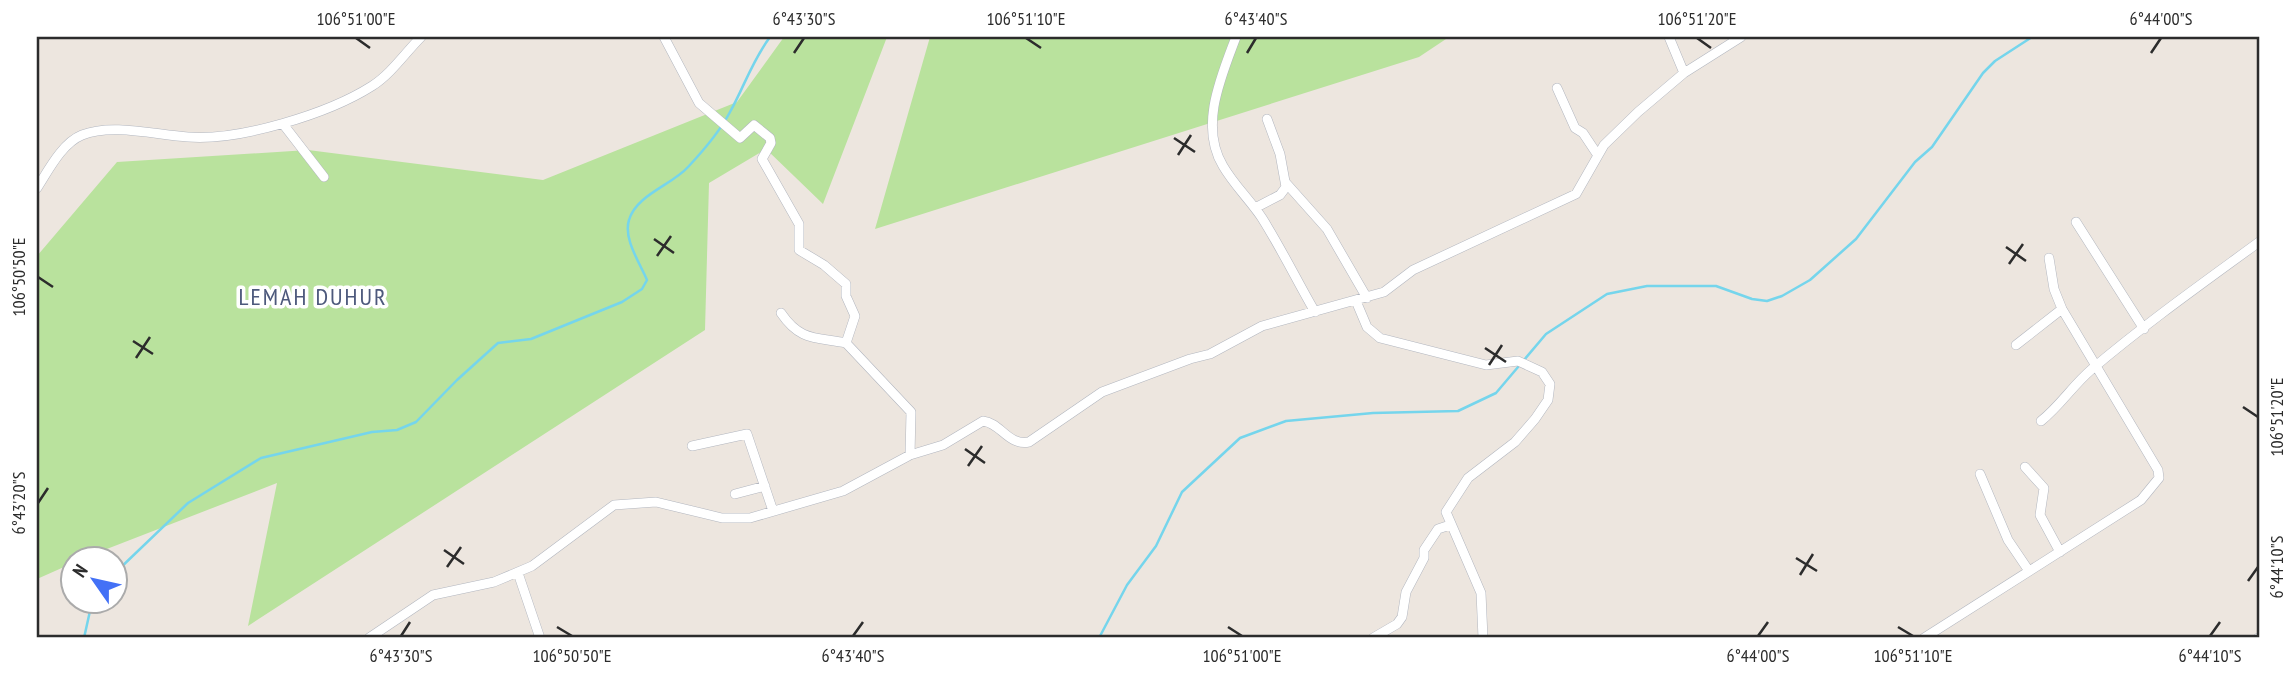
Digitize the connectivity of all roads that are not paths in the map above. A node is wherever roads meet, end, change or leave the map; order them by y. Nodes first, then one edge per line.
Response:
1 (421, 37) edge
2 (664, 37) edge
3 (1236, 37) edge
4 (1669, 37) edge
5 (1741, 37) edge
6 (1684, 73) junction
7 (1557, 88) dead end
8 (1267, 119) dead end
9 (283, 124) junction
10 (1597, 154) junction
11 (324, 177) dead end
12 (1286, 183) junction
13 (37, 188) edge
14 (1255, 208) junction
15 (2076, 222) dead end
16 (2259, 242) edge
17 (2049, 258) dead end
18 (1367, 298) junction
19 (1356, 301) junction
20 (2062, 309) junction
21 (1315, 312) junction
22 (780, 313) dead end
23 (2144, 329) junction
24 (846, 343) junction
25 (2015, 345) dead end
26 (2095, 366) junction
27 (2040, 421) dead end
28 (692, 446) dead end
29 (910, 455) junction
30 (2025, 467) dead end
31 (1980, 474) dead end
32 (765, 486) junction
33 (735, 494) dead end
34 (773, 511) junction
35 (1450, 525) junction
36 (2060, 552) junction
37 (2029, 571) junction
38 (518, 573) junction
39 (369, 638) edge
40 (540, 638) edge
41 (1373, 638) edge
42 (1483, 638) edge
43 (1924, 638) edge

1 - 9 street
2 - 24 street
3 - 14 street
4 - 6 street
5 - 6 street
6 - 10 street
7 - 10 street
8 - 12 street
9 - 11 street
9 - 13 street
10 - 18 street
12 - 14 street
12 - 18 street
14 - 21 street
15 - 23 street
16 - 23 street
17 - 20 street
18 - 19 street
19 - 21 street
19 - 35 street
20 - 25 street
20 - 26 street
21 - 29 street
22 - 24 street
23 - 26 street
24 - 29 street
26 - 27 street
26 - 36 street
28 - 32 street
29 - 34 street
30 - 36 street
31 - 37 street
32 - 33 street
32 - 34 street
34 - 38 street
35 - 41 street
35 - 42 street
36 - 37 street
37 - 43 street
38 - 39 street
38 - 40 street

